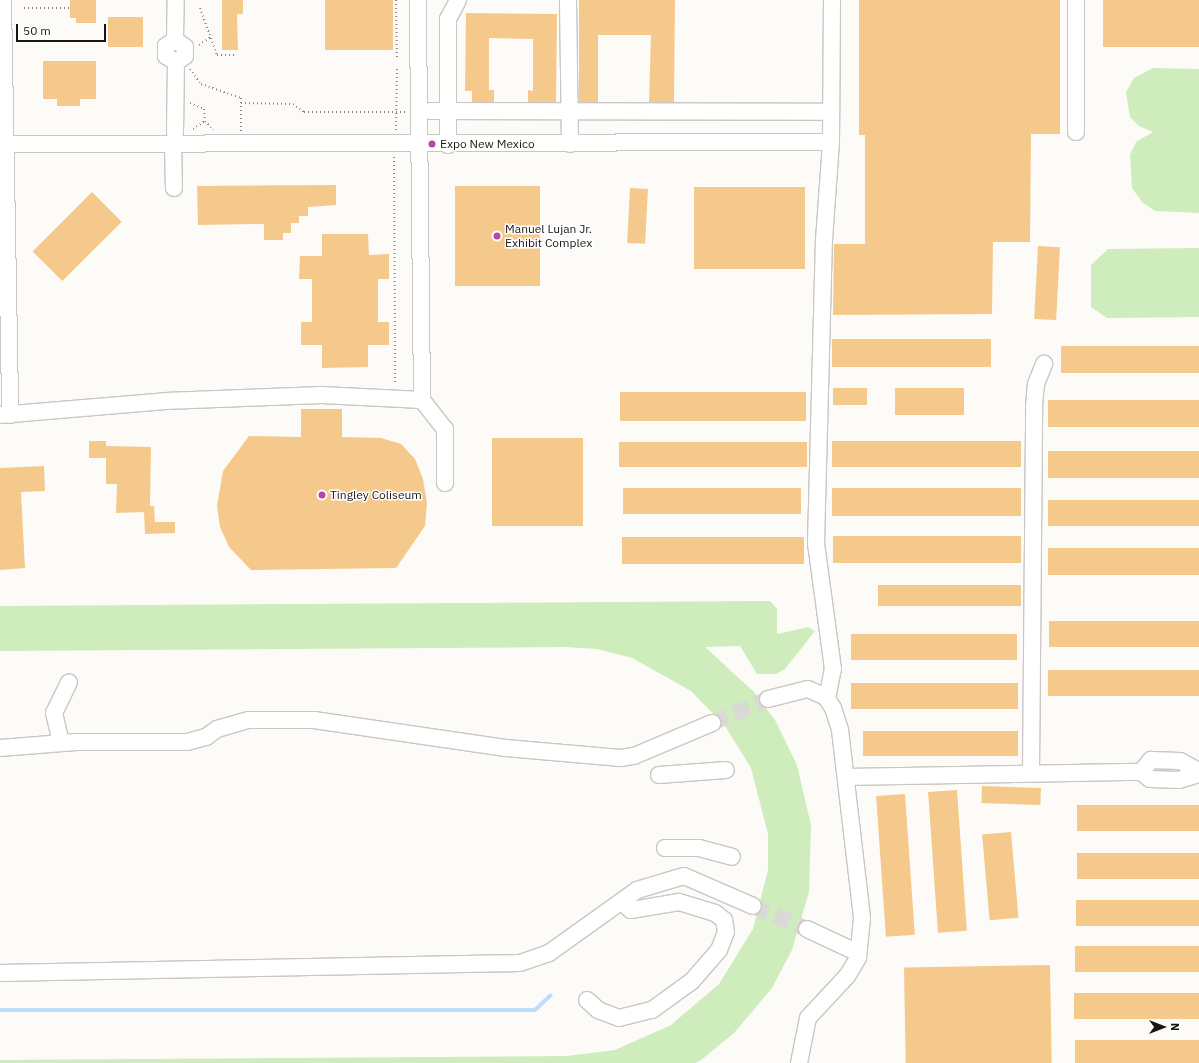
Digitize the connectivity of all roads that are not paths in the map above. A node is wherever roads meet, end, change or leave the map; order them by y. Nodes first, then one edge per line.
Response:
1 (3, 0) edge
2 (418, 0) edge
3 (458, 0) edge
4 (568, 0) edge
5 (832, 0) edge
6 (1076, 0) edge
7 (176, 1) edge
8 (430, 111) dead end
9 (448, 111) junction
10 (570, 112) junction
11 (831, 112) junction
12 (1076, 132) dead end
13 (174, 139) junction
14 (3, 140) edge
15 (831, 142) junction
16 (570, 144) junction
17 (448, 145) junction
18 (420, 146) junction
19 (174, 188) dead end
20 (1044, 364) dead end
21 (422, 400) junction
22 (5, 415) edge
23 (445, 483) dead end
24 (69, 682) dead end
25 (768, 699) tunnel mouth
26 (827, 699) junction
27 (712, 723) tunnel mouth
28 (61, 743) junction
29 (0, 748) edge
30 (726, 770) dead end
31 (1031, 771) junction
32 (1199, 772) edge
33 (659, 775) dead end
34 (846, 777) junction
35 (665, 848) dead end
36 (732, 857) dead end
37 (622, 902) junction
38 (753, 906) tunnel mouth
39 (807, 929) tunnel mouth
40 (858, 953) junction
41 (0, 973) edge
42 (586, 1000) dead end
43 (799, 1063) edge

1 - 14 street
2 - 18 street
3 - 9 street
4 - 10 street
5 - 11 street
6 - 12 street
7 - 13 street
8 - 9 street
9 - 10 street
9 - 17 street
10 - 11 street
10 - 16 street
11 - 15 street
13 - 14 street
13 - 18 street
13 - 19 street
14 - 22 street
15 - 16 street
15 - 26 street
16 - 17 street
17 - 18 street
18 - 21 street
20 - 31 street
21 - 22 street
21 - 23 street
24 - 28 street
25 - 26 street
26 - 34 street
27 - 28 street
28 - 29 street
30 - 33 street
31 - 32 street
31 - 34 street
34 - 40 street
35 - 36 street
37 - 38 street
37 - 41 street
37 - 42 street
39 - 40 street
40 - 43 street

